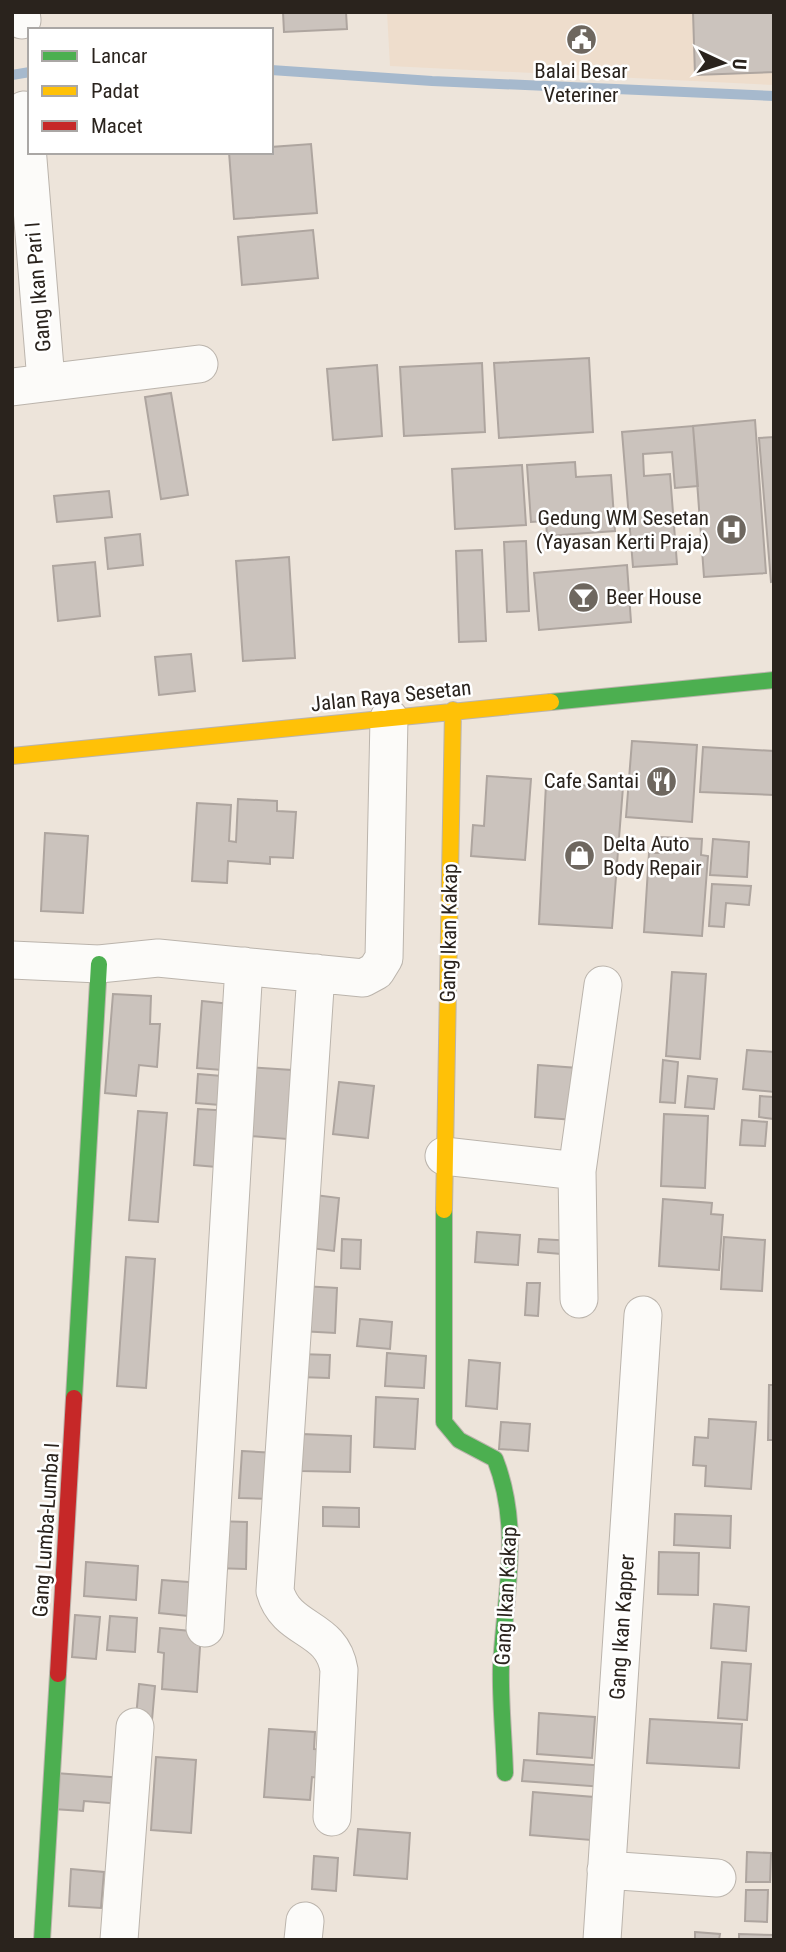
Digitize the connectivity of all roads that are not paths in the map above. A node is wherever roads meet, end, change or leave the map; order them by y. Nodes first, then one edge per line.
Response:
1 (24, 110) dead end
2 (199, 364) dead end
3 (29, 384) edge
4 (774, 680) edge
5 (453, 710) junction
6 (389, 718) junction
7 (12, 756) edge
8 (12, 960) edge
9 (99, 964) junction
10 (244, 966) junction
11 (316, 973) junction
12 (603, 985) dead end
13 (444, 1157) junction
14 (577, 1171) junction
15 (579, 1299) dead end
16 (643, 1315) dead end
17 (205, 1628) dead end
18 (135, 1727) dead end
19 (505, 1773) dead end
20 (332, 1817) dead end
21 (607, 1871) junction
22 (717, 1878) dead end
23 (41, 1940) edge
24 (119, 1940) edge
25 (602, 1940) edge

1 - 3 street, Gang Ikan Pari I
2 - 3 street, Gang Ikan Pari I
4 - 5 street, Jalan Raya Sesetan
5 - 6 street, Jalan Raya Sesetan
5 - 13 street, Gang Ikan Kakap
6 - 7 street, Jalan Raya Sesetan
6 - 11 street
8 - 9 street
9 - 10 street
9 - 23 street, Gang Lumba-Lumba I
10 - 11 street
10 - 17 street
11 - 20 street
12 - 14 street
13 - 14 street
13 - 19 street, Gang Ikan Kakap
14 - 15 street
16 - 21 street, Gang Ikan Kapper
18 - 24 street
21 - 22 street
21 - 25 street, Gang Ikan Kapper

